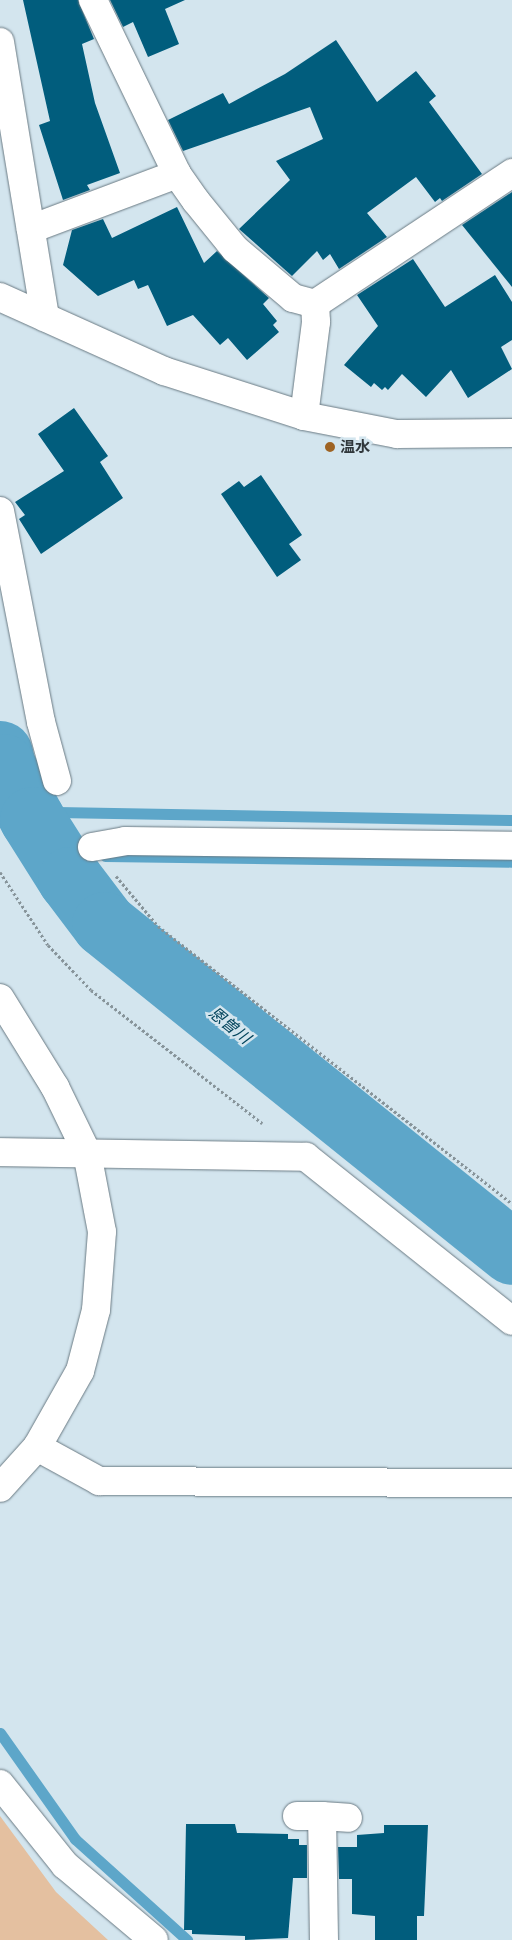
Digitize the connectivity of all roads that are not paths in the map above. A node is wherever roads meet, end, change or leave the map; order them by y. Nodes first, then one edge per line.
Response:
1 (93, 0) edge
2 (0, 42) edge
3 (512, 173) edge
4 (177, 174) junction
5 (31, 229) junction
6 (0, 297) edge
7 (315, 304) junction
8 (45, 317) junction
9 (304, 416) junction
10 (512, 433) edge
11 (0, 511) edge
12 (57, 781) dead end
13 (512, 846) edge
14 (92, 847) road end
15 (0, 998) edge
16 (0, 1152) edge
17 (88, 1153) junction
18 (512, 1321) edge
19 (37, 1446) junction
20 (512, 1483) edge
21 (0, 1488) edge
22 (0, 1784) edge
23 (322, 1817) dead end
24 (154, 1940) edge
25 (324, 1940) edge

1 - 4 street
2 - 5 street
3 - 7 street
4 - 5 street
4 - 7 street
5 - 8 street
6 - 8 street
7 - 9 street
8 - 9 street
9 - 10 street
11 - 12 street
13 - 14 street
15 - 17 street
16 - 17 street
17 - 18 street
17 - 19 street
19 - 20 street
19 - 21 street
22 - 24 street
23 - 25 street

